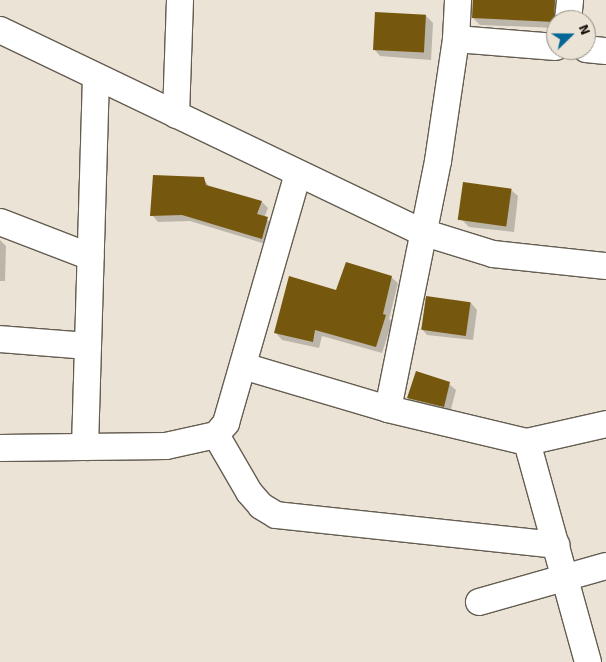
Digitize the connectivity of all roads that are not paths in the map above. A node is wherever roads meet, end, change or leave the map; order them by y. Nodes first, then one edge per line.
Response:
1 (180, 0) edge
2 (458, 0) edge
3 (0, 30) edge
4 (456, 39) junction
5 (546, 46) edge
6 (96, 78) junction
7 (176, 115) junction
8 (298, 174) junction
9 (0, 222) edge
10 (422, 232) junction
11 (91, 258) junction
12 (606, 266) edge
13 (0, 339) edge
14 (88, 346) junction
15 (243, 366) junction
16 (388, 409) junction
17 (606, 424) edge
18 (216, 435) junction
19 (527, 442) junction
20 (85, 447) junction
21 (0, 448) edge
22 (556, 545) junction
23 (606, 566) edge
24 (566, 578) junction
25 (479, 602) dead end
26 (588, 662) edge

1 - 7 street
2 - 4 street
3 - 6 street
4 - 5 street
4 - 10 street
6 - 7 street
6 - 11 street
7 - 8 street
8 - 10 street
8 - 15 street
9 - 11 street
10 - 12 street
10 - 16 street
11 - 14 street
13 - 14 street
14 - 20 street
15 - 16 street
15 - 18 street
16 - 19 street
17 - 19 street
18 - 20 street
18 - 22 street
19 - 22 street
20 - 21 street
22 - 24 street
23 - 24 street
24 - 25 street
24 - 26 street

